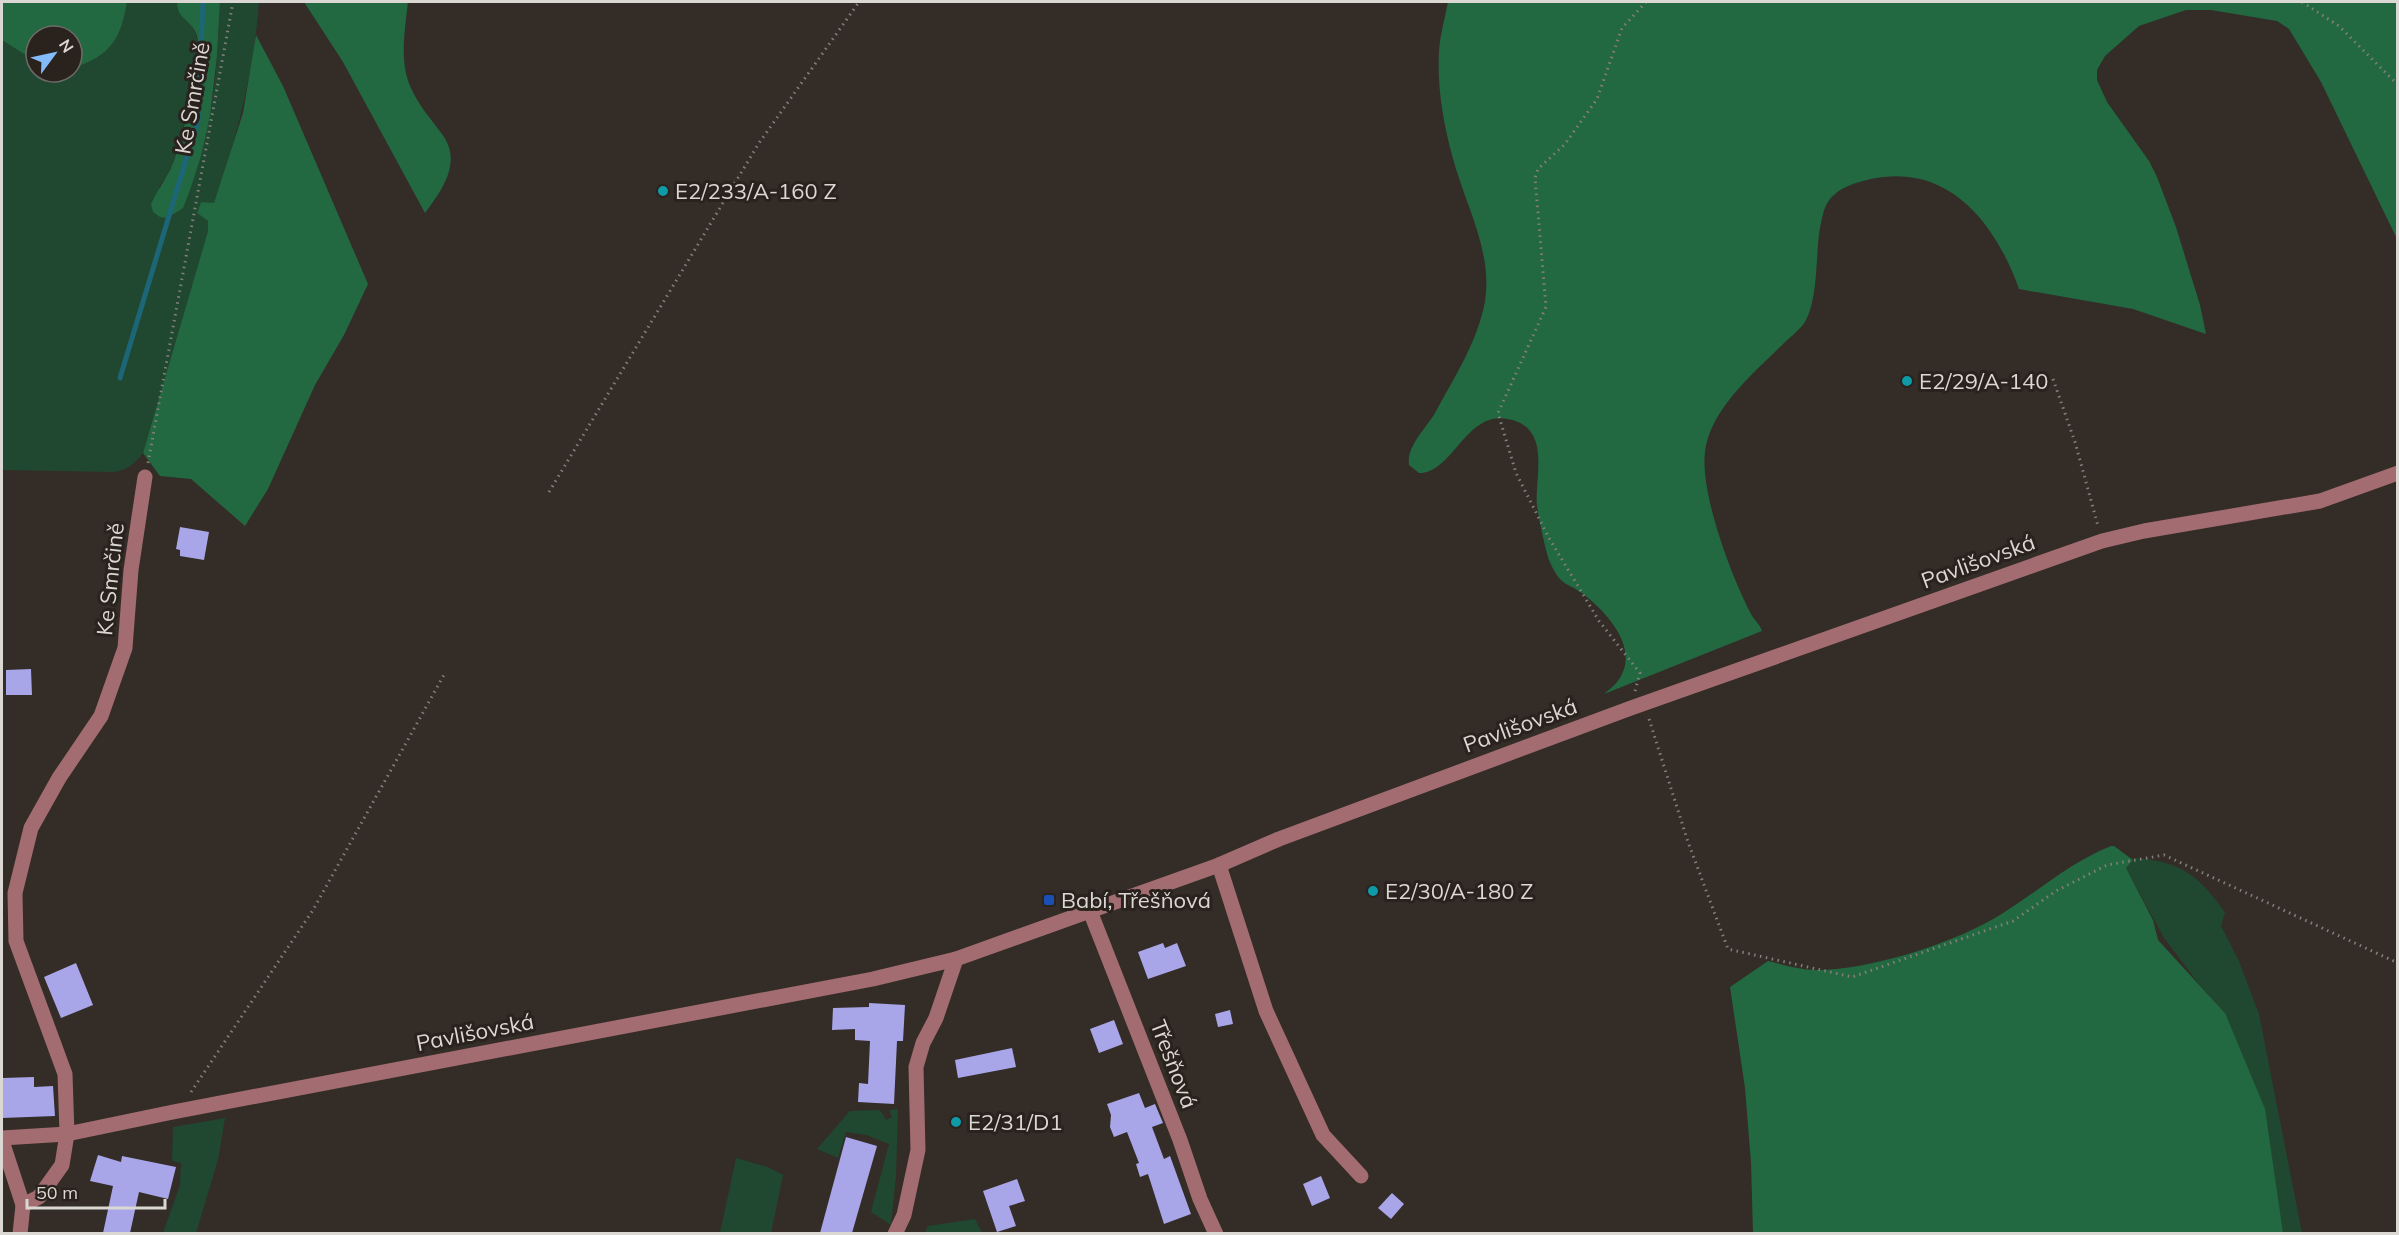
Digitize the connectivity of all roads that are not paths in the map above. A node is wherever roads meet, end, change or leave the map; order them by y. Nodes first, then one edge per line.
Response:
1 (2397, 473) edge
2 (145, 477) road end
3 (1219, 865) junction
4 (1090, 911) junction
5 (956, 959) junction
6 (67, 1134) junction
7 (2, 1140) edge
8 (1361, 1176) dead end
9 (23, 1205) junction
10 (20, 1233) edge
11 (895, 1233) edge
12 (1216, 1233) edge

1 - 3 street, Pavlišovská
2 - 6 street, Ke Smrčině
3 - 4 street, Pavlišovská
3 - 8 street
4 - 5 street, Pavlišovská
4 - 12 street, Třešňová
5 - 6 street, Pavlišovská
5 - 11 street
6 - 7 street, Pavlišovská
6 - 9 street, Ke Smrčině
7 - 9 street
9 - 10 street

